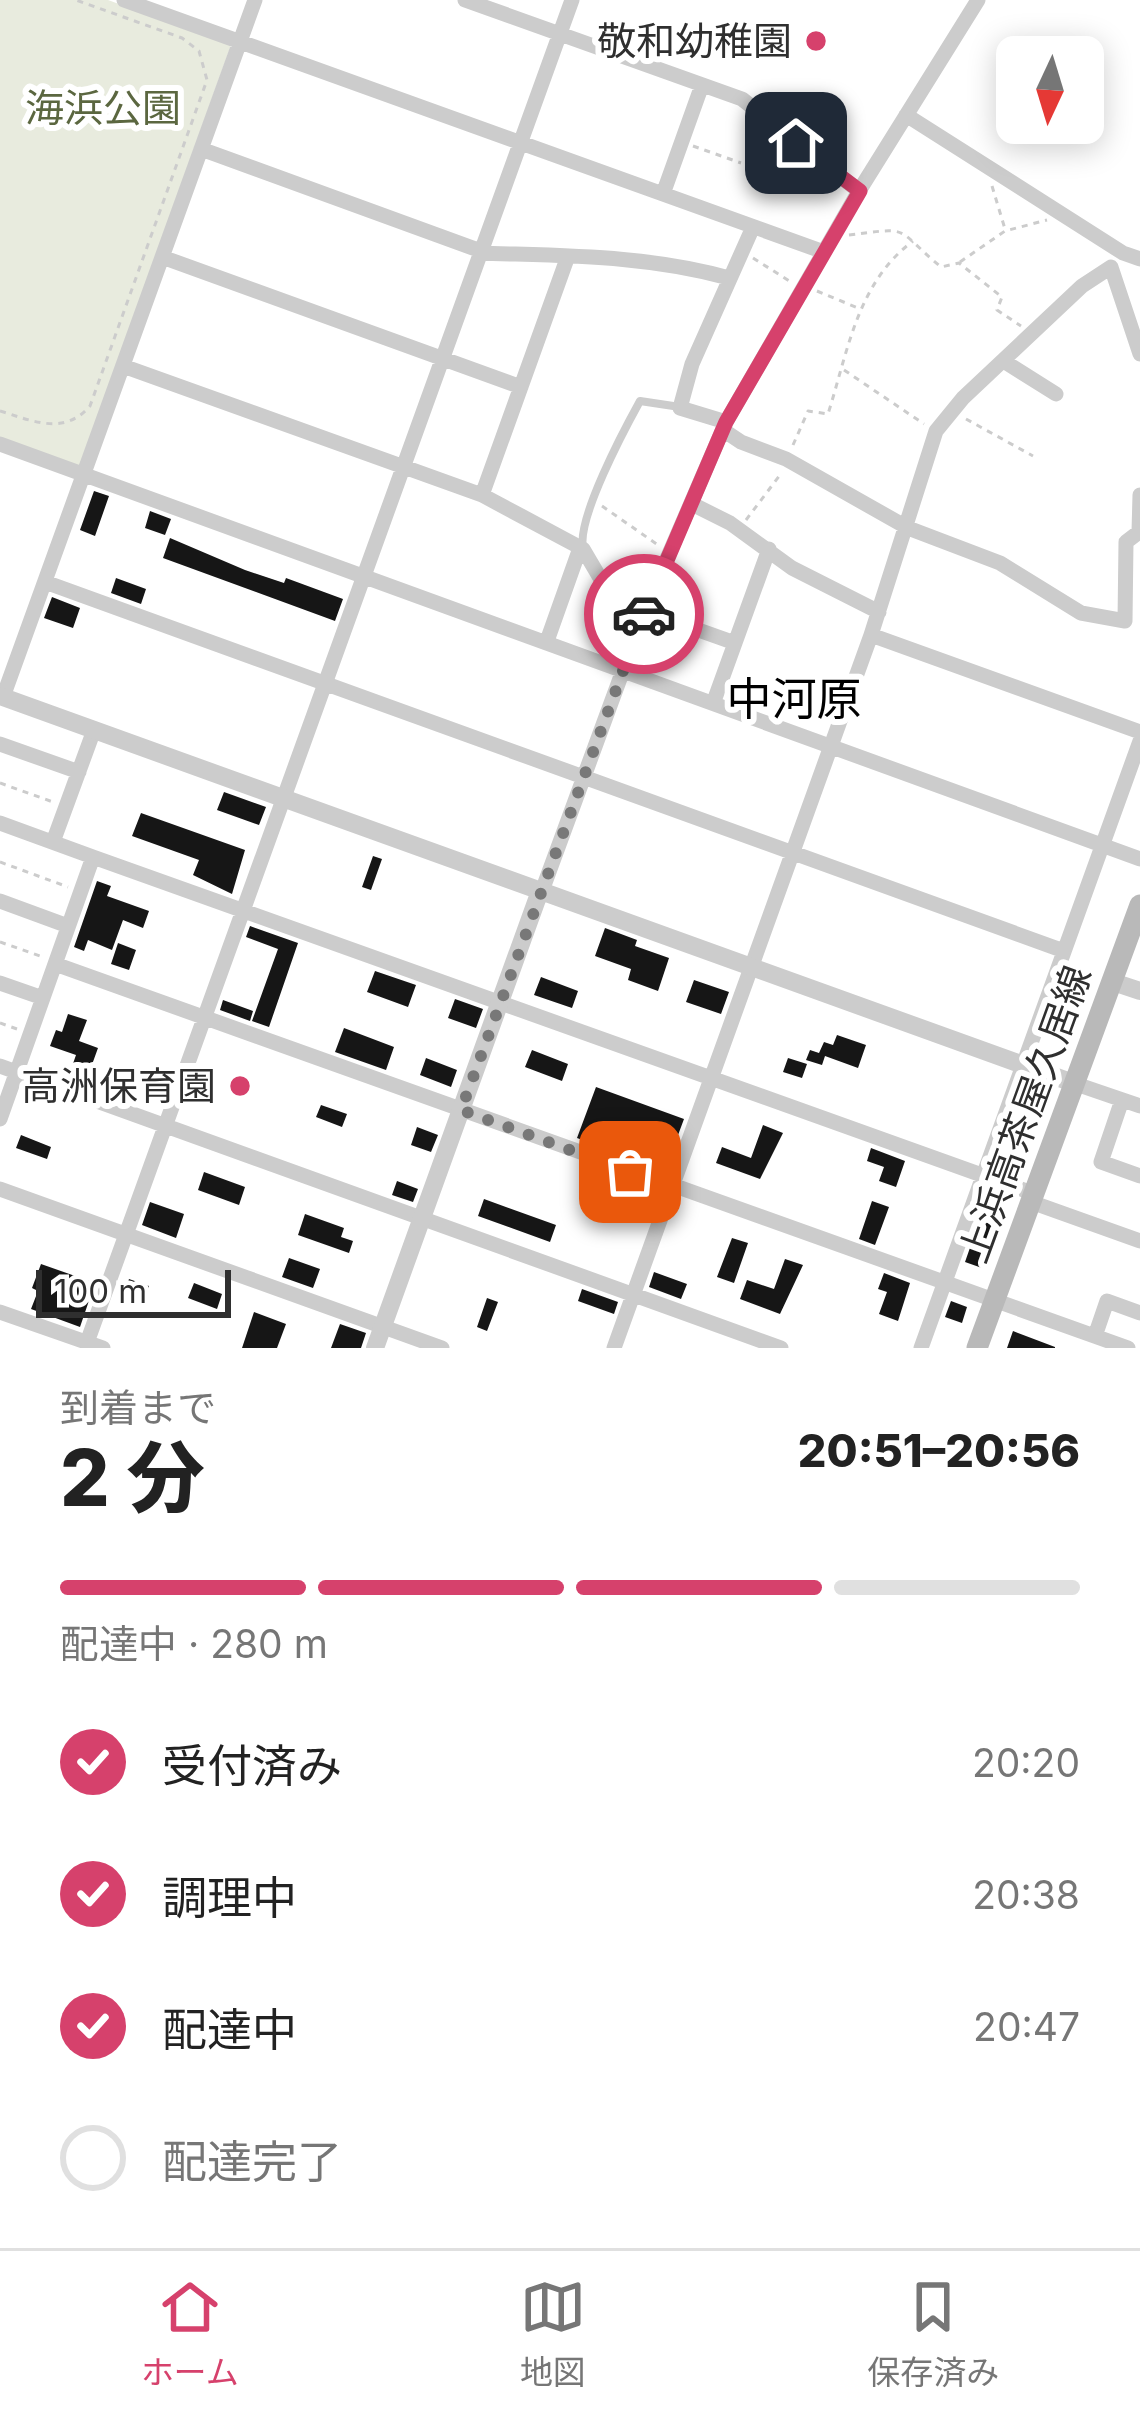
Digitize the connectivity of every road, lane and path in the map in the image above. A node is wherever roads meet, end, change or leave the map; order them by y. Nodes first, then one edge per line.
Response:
1 (76, 0) edge
2 (124, 0) edge
3 (255, 0) edge
4 (465, 0) edge
5 (572, 0) edge
6 (978, 0) edge
7 (560, 34) junction
8 (240, 42) junction
9 (702, 85) junction
10 (906, 115) junction
11 (772, 124) junction
12 (681, 142) junction
13 (520, 143) junction
14 (201, 149) junction
15 (986, 166) junction
16 (754, 168) joint
17 (860, 191) junction
18 (663, 194) junction
19 (1064, 216) junction
20 (753, 226) junction
21 (1005, 231) junction
22 (835, 235) junction
23 (913, 241) junction
24 (744, 251) junction
25 (481, 252) junction
26 (824, 252) junction
27 (1138, 255) edge
28 (568, 256) junction
29 (162, 257) junction
30 (959, 263) junction
31 (1111, 267) junction
32 (729, 278) junction
33 (804, 287) junction
34 (860, 308) junction
35 (1033, 334) junction
36 (1140, 354) edge
37 (443, 359) junction
38 (1004, 362) junction
39 (123, 366) junction
40 (842, 369) junction
41 (520, 387) junction
42 (1056, 394) dead end
43 (680, 407) junction
44 (0, 411) edge
45 (952, 411) junction
46 (725, 426) junction
47 (936, 431) junction
48 (0, 444) edge
49 (1033, 456) dead end
50 (789, 460) junction
51 (404, 467) junction
52 (84, 474) junction
53 (1140, 494) edge
54 (482, 496) junction
55 (593, 500) junction
56 (692, 504) junction
57 (908, 528) junction
58 (740, 530) junction
59 (582, 549) junction
60 (769, 549) junction
61 (670, 552) junction
62 (364, 575) junction
63 (45, 582) junction
64 (646, 608) junction
65 (879, 612) junction
66 (1132, 621) edge
67 (871, 635) junction
68 (547, 641) junction
69 (735, 643) junction
70 (624, 669) junction
71 (325, 683) junction
72 (2, 697) edge
73 (714, 701) junction
74 (94, 730) junction
75 (1140, 736) edge
76 (0, 744) edge
77 (832, 744) junction
78 (79, 772) junction
79 (584, 776) junction
80 (0, 783) edge
81 (284, 798) junction
82 (66, 807) junction
83 (0, 824) edge
84 (53, 842) junction
85 (1103, 842) junction
86 (793, 853) junction
87 (93, 857) junction
88 (1140, 859) edge
89 (0, 862) edge
90 (541, 891) junction
91 (81, 892) junction
92 (0, 901) edge
93 (1140, 905) edge
94 (244, 910) junction
95 (68, 926) junction
96 (0, 942) edge
97 (1064, 951) junction
98 (55, 963) junction
99 (751, 967) junction
100 (0, 982) edge
101 (1113, 982) junction
102 (1140, 992) edge
103 (43, 998) junction
104 (500, 1002) junction
105 (205, 1018) junction
106 (0, 1023) edge
107 (30, 1034) junction
108 (1023, 1065) junction
109 (0, 1066) edge
110 (17, 1072) junction
111 (711, 1078) junction
112 (1076, 1084) junction
113 (1122, 1100) junction
114 (1140, 1106) edge
115 (461, 1110) junction
116 (0, 1119) edge
117 (166, 1126) junction
118 (984, 1176) junction
119 (1140, 1176) edge
120 (673, 1187) junction
121 (0, 1189) edge
122 (1033, 1198) junction
123 (422, 1219) junction
124 (126, 1234) junction
125 (1140, 1241) edge
126 (944, 1284) junction
127 (634, 1295) junction
128 (995, 1301) junction
129 (0, 1312) edge
130 (1140, 1313) edge
131 (382, 1327) junction
132 (1095, 1336) junction
133 (92, 1346) edge
134 (374, 1348) edge
135 (442, 1348) edge
136 (614, 1348) edge
137 (782, 1348) edge
138 (921, 1348) edge
139 (977, 1348) edge
140 (1128, 1348) edge

1 - 44 path
2 - 8 street
3 - 8 street
4 - 7 street
5 - 7 street
6 - 10 street
7 - 9 street
7 - 13 street
8 - 13 street
8 - 14 street
9 - 11 street
9 - 12 street
10 - 15 street
10 - 17 street
11 - 16 street
11 - 17 street
12 - 16 path
12 - 18 street
13 - 18 street
13 - 25 street
14 - 25 street
14 - 29 street
15 - 19 street
15 - 21 path
17 - 22 street
18 - 20 street
19 - 21 path
19 - 27 street
20 - 24 street
20 - 26 street
21 - 30 path
22 - 23 path
22 - 26 street
23 - 30 path
23 - 34 path
24 - 32 street
24 - 33 path
25 - 28 street
25 - 37 street
26 - 33 street
27 - 31 street
28 - 32 street
28 - 41 street
29 - 37 street
29 - 39 street
30 - 35 path
31 - 35 street
31 - 36 street
32 - 43 street
33 - 34 path
33 - 46 street
34 - 40 path
35 - 38 street
37 - 41 street
37 - 51 street
38 - 42 street
38 - 45 street
39 - 51 street
39 - 52 street
40 - 47 path
40 - 50 path
41 - 54 street
43 - 46 street
43 - 55 lane
45 - 47 street
45 - 49 path
46 - 50 street
46 - 56 street
47 - 57 street
48 - 52 street
50 - 57 street
50 - 58 path
51 - 54 street
51 - 62 street
52 - 62 street
52 - 63 street
53 - 66 street
54 - 59 street
55 - 59 lane
55 - 61 path
56 - 58 street
56 - 61 street
57 - 65 street
57 - 66 street
58 - 60 street
59 - 64 street
59 - 68 street
60 - 65 street
60 - 69 street
61 - 64 street
62 - 68 street
62 - 71 street
63 - 71 street
63 - 72 street
64 - 69 street
64 - 70 street
65 - 67 street
67 - 75 street
67 - 77 street
68 - 70 street
69 - 73 street
70 - 73 street
70 - 79 street
71 - 79 street
71 - 81 street
72 - 74 street
73 - 77 street
74 - 78 street
74 - 81 street
75 - 85 street
76 - 78 street
77 - 85 street
77 - 86 street
78 - 82 street
79 - 86 street
79 - 90 street
80 - 82 path
81 - 90 street
81 - 94 street
82 - 84 street
83 - 84 street
84 - 87 street
85 - 88 street
85 - 97 street
86 - 97 street
86 - 99 street
87 - 91 street
87 - 94 street
89 - 91 path
90 - 99 street
90 - 104 street
91 - 95 street
92 - 95 street
93 - 101 main road, 上浜高茶屋久居線
94 - 104 street
94 - 105 street
95 - 98 street
96 - 98 path
97 - 108 street
98 - 103 street
98 - 105 street
99 - 108 street
99 - 111 street
100 - 103 street
101 - 102 street
101 - 112 main road, 上浜高茶屋久居線
103 - 107 street
104 - 111 street
104 - 115 street
105 - 115 street
105 - 117 street
106 - 107 path
107 - 110 street
108 - 112 street
108 - 118 street
109 - 110 street
110 - 116 street
110 - 117 street
111 - 118 street
111 - 120 street
112 - 113 street
112 - 122 main road, 上浜高茶屋久居線
113 - 114 street
113 - 119 street
115 - 120 street
115 - 123 street
117 - 123 street
117 - 124 street
118 - 122 street
118 - 126 street
120 - 126 street
120 - 127 street
121 - 124 street
122 - 125 street
122 - 128 main road, 上浜高茶屋久居線
123 - 127 street
123 - 131 street
124 - 131 street
124 - 133 street
126 - 128 street
126 - 138 street
127 - 136 street
127 - 137 street
128 - 132 street
128 - 139 main road, 上浜高茶屋久居線
129 - 133 street
130 - 132 street
131 - 134 street
131 - 135 street
132 - 140 street

